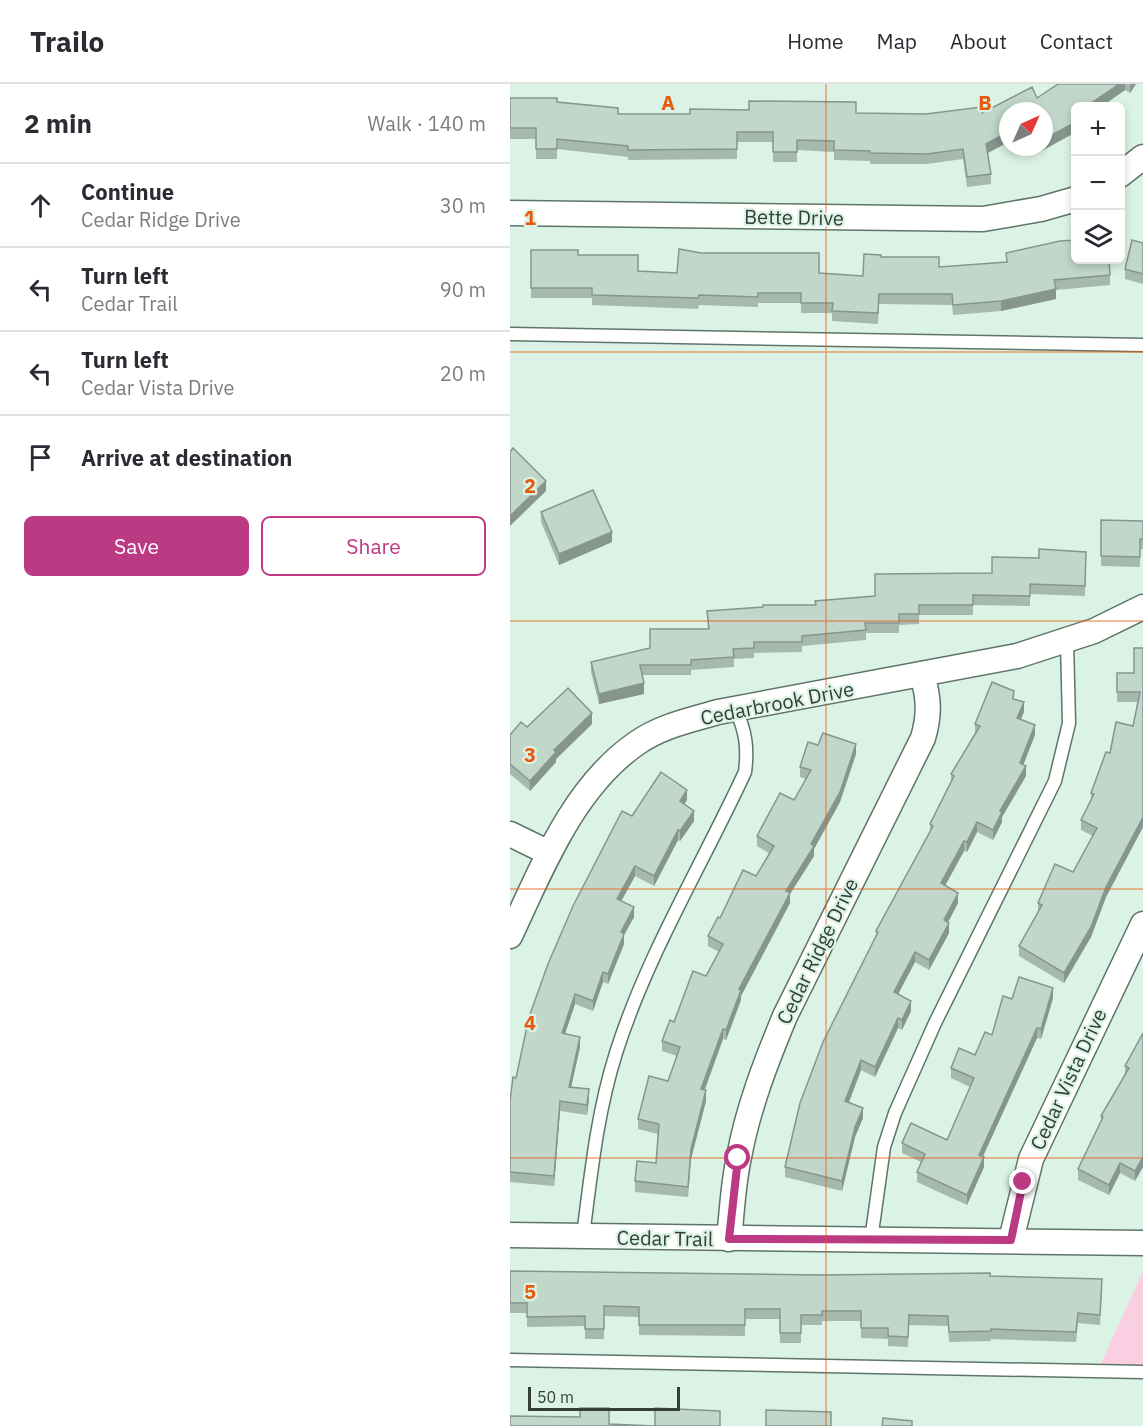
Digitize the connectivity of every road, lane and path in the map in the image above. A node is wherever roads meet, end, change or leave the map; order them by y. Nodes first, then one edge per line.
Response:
1 (1143, 157) edge
2 (1125, 172) edge
3 (1071, 200) edge
4 (510, 213) edge
5 (510, 334) edge
6 (1143, 345) edge
7 (1143, 607) edge
8 (1067, 641) junction
9 (922, 674) junction
10 (735, 709) junction
11 (510, 834) edge
12 (549, 854) junction
13 (1143, 924) edge
14 (510, 936) edge
15 (510, 1235) edge
16 (584, 1236) junction
17 (729, 1239) junction
18 (871, 1240) junction
19 (1011, 1240) junction
20 (1143, 1243) edge
21 (510, 1360) edge
22 (1143, 1372) edge

1 - 2 street
3 - 4 street, Bette Drive
5 - 6 lane
7 - 8 street, Cedarbrook Drive
8 - 9 street, Cedarbrook Drive
8 - 18 lane
9 - 10 street, Cedarbrook Drive
9 - 17 street, Cedar Ridge Drive
10 - 12 street, Cedarbrook Drive
10 - 16 lane
11 - 12 street
12 - 14 street, Cedarbrook Drive
13 - 19 street, Cedar Vista Drive
15 - 16 street, Cedar Trail
16 - 17 street, Cedar Trail
17 - 18 street, Cedar Trail
18 - 19 street, Cedar Trail
19 - 20 street, Cedar Trail
21 - 22 lane

